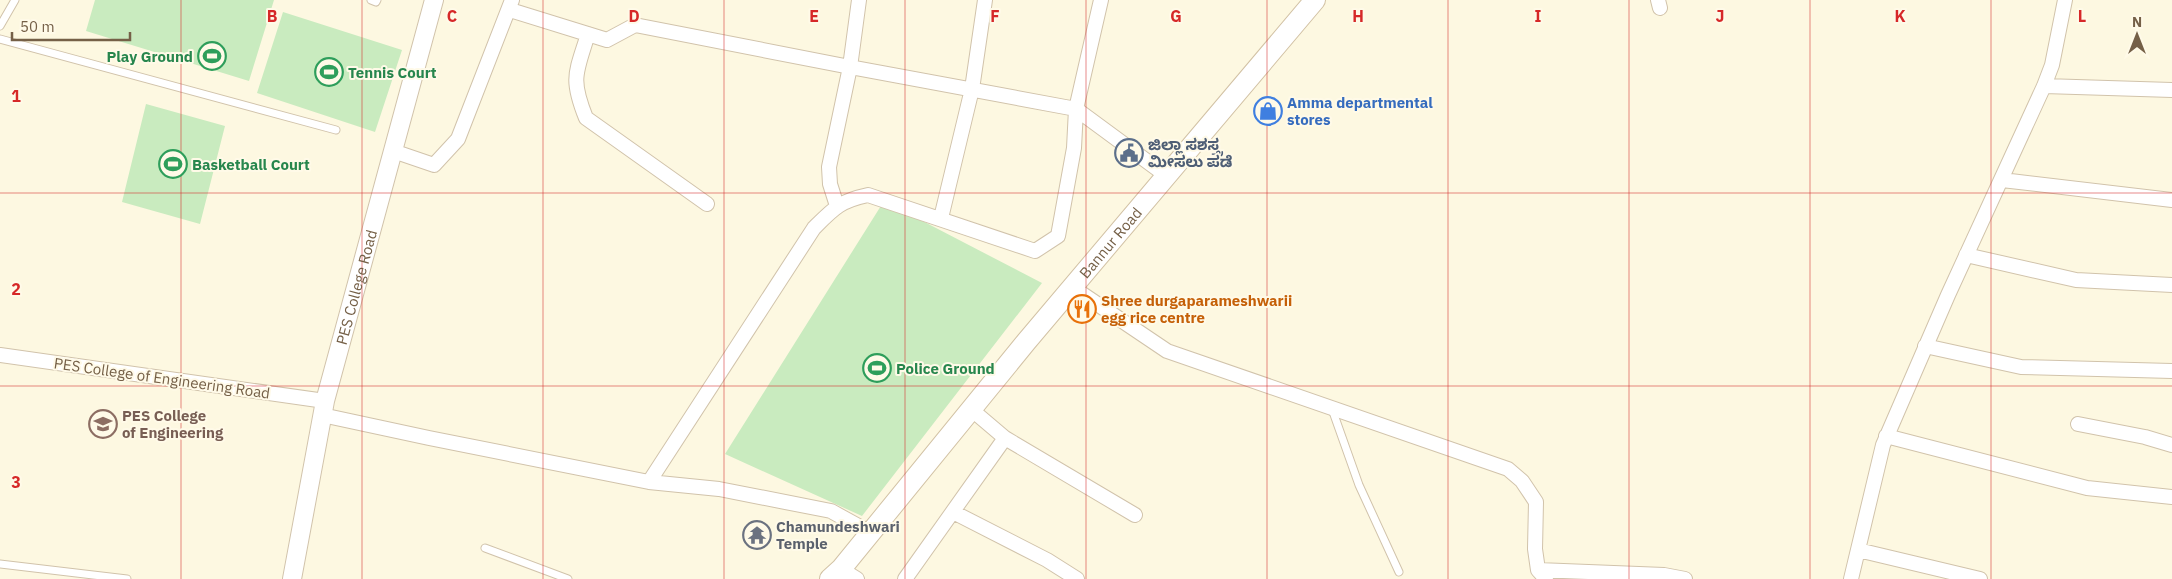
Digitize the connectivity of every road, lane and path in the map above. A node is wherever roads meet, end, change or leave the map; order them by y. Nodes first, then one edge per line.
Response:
1 (15, 0) edge
2 (371, 0) edge
3 (377, 0) edge
4 (434, 0) edge
5 (859, 0) edge
6 (985, 0) edge
7 (1101, 0) edge
8 (2065, 0) edge
9 (1307, 4) edge
10 (511, 5) edge
11 (0, 26) edge
12 (588, 34) junction
13 (0, 39) edge
14 (850, 68) junction
15 (2044, 86) junction
16 (972, 89) junction
17 (2172, 90) edge
18 (1076, 109) junction
19 (336, 130) dead end
20 (393, 151) junction
21 (1167, 176) junction
22 (2002, 180) junction
23 (2172, 200) edge
24 (707, 204) dead end
25 (837, 206) junction
26 (941, 218) junction
27 (1966, 255) junction
28 (2172, 285) edge
29 (1072, 287) junction
30 (1925, 346) junction
31 (0, 355) edge
32 (2172, 371) edge
33 (324, 408) junction
34 (1331, 408) junction
35 (972, 410) junction
36 (2078, 424) dead end
37 (1886, 436) junction
38 (1005, 438) junction
39 (2172, 445) edge
40 (649, 482) junction
41 (2172, 497) edge
42 (952, 512) junction
43 (1135, 515) dead end
44 (871, 533) junction
45 (485, 548) dead end
46 (1858, 550) junction
47 (0, 564) edge
48 (1399, 572) dead end
49 (1542, 574) edge
50 (80, 576) edge
51 (843, 576) edge
52 (127, 579) edge
53 (292, 579) edge
54 (568, 579) edge
55 (906, 579) edge
56 (1077, 579) edge
57 (1685, 579) edge
58 (1850, 579) edge
59 (1980, 579) edge

1 - 11 lane
2 - 3 lane
4 - 20 street, PES College Road
5 - 14 street
6 - 16 street
7 - 18 street
8 - 15 street
9 - 21 main road, Bannur Road
10 - 12 street
10 - 20 street
12 - 14 street
12 - 24 street
13 - 19 lane
14 - 16 street
14 - 25 street
15 - 17 street
15 - 22 street
16 - 18 street
16 - 26 street
18 - 21 street
18 - 26 street
20 - 33 street, PES College Road
21 - 29 main road, Bannur Road
22 - 23 street
22 - 27 street
25 - 26 street
25 - 40 street
27 - 28 street
27 - 30 street
29 - 34 street
29 - 35 main road, Bannur Road
30 - 32 street
30 - 37 street
31 - 33 street, PES College of Engineering Road
33 - 40 street, PES College of Engineering Road
33 - 53 street, PES College Road
34 - 48 lane
34 - 49 street
35 - 38 street
35 - 44 main road, Bannur Road
36 - 39 street
37 - 41 street
37 - 46 street
38 - 42 street
38 - 43 street
40 - 44 street, PES College of Engineering Road
42 - 55 street
42 - 56 street
44 - 51 main road, Bannur Road
45 - 54 lane
46 - 58 street
46 - 59 street
47 - 50 lane
49 - 57 street
50 - 52 lane

